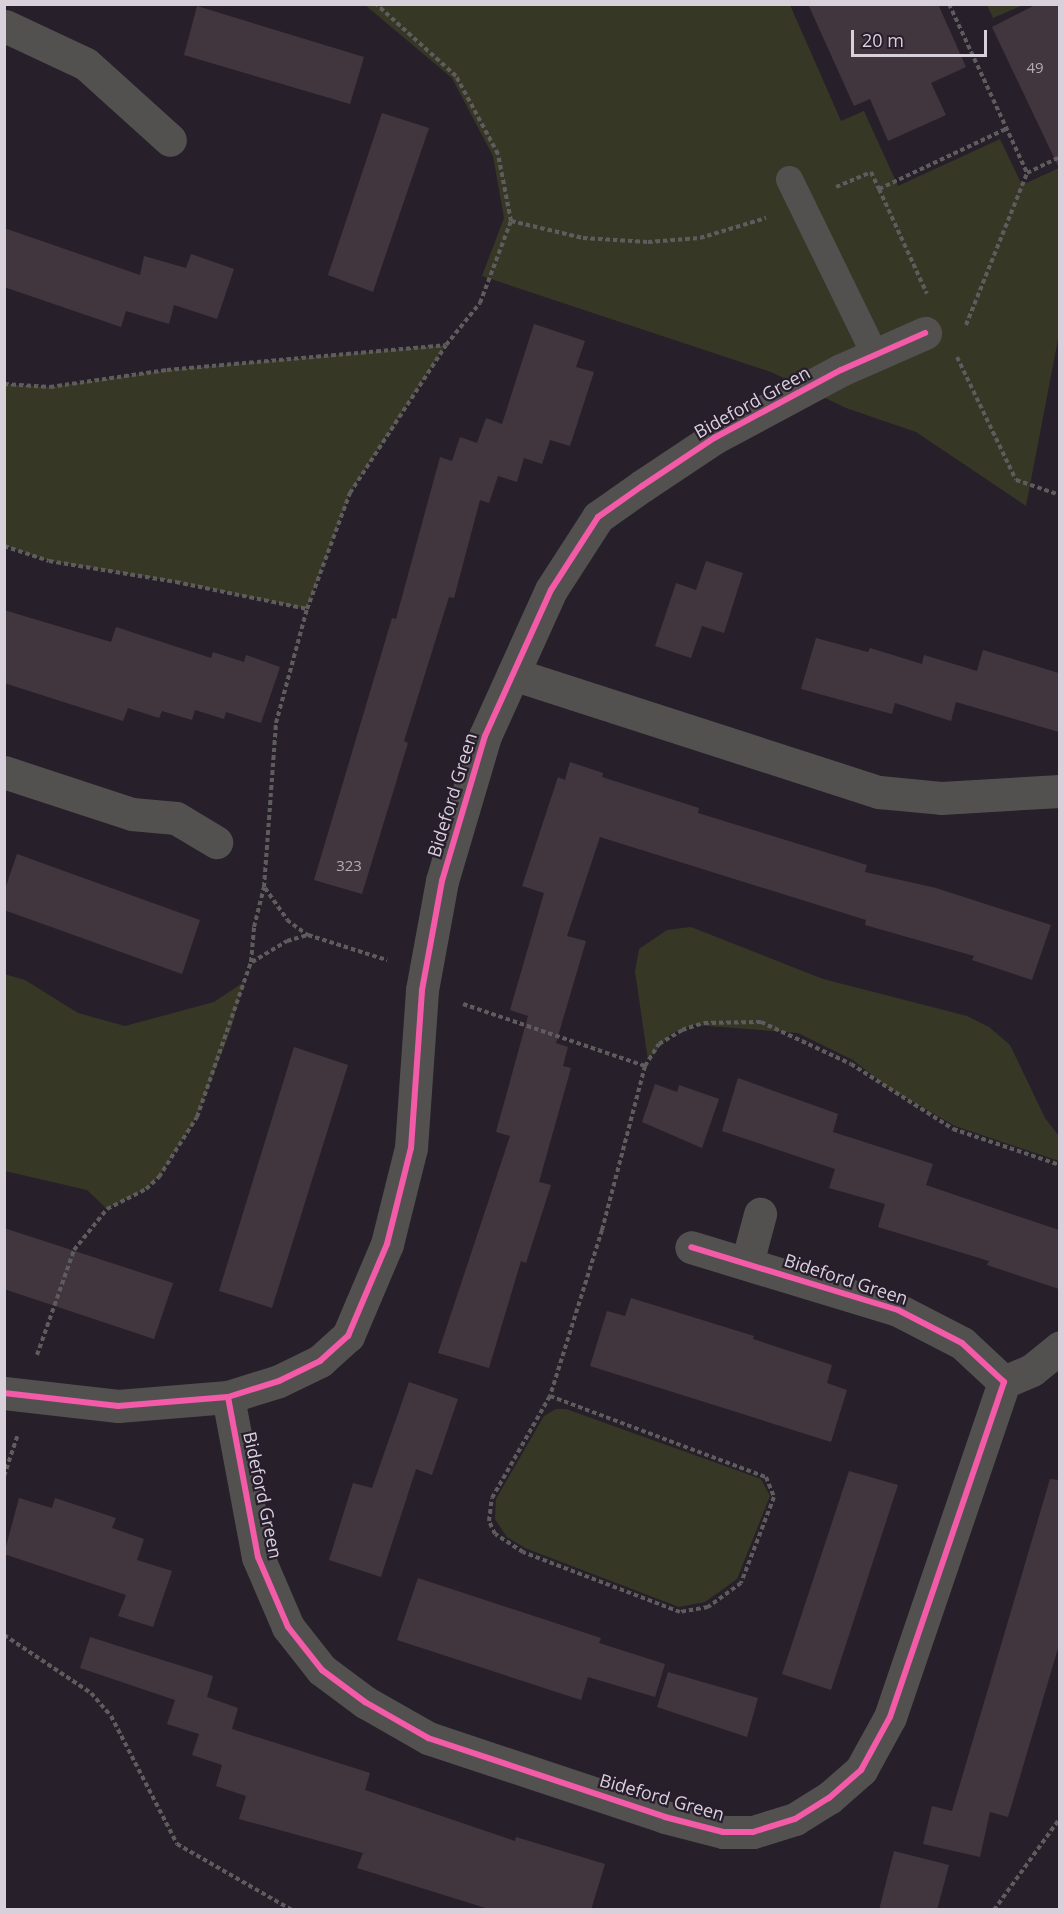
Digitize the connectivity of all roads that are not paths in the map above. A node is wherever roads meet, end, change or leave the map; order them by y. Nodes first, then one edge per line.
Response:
1 (13, 4) edge
2 (5, 27) edge
3 (170, 140) dead end
4 (789, 179) dead end
5 (929, 319) road end
6 (875, 355) junction
7 (513, 674) junction
8 (4, 772) edge
9 (1059, 791) edge
10 (216, 842) dead end
11 (760, 1214) dead end
12 (691, 1247) dead end
13 (747, 1263) junction
14 (1059, 1347) edge
15 (1004, 1382) junction
16 (14, 1395) edge
17 (228, 1397) junction

1 - 2 street
2 - 3 street
4 - 6 lane
5 - 6 street, Bideford Green
6 - 7 street, Bideford Green
7 - 9 street
7 - 17 street, Bideford Green
8 - 10 street
11 - 13 street
12 - 13 street, Bideford Green
13 - 15 street, Bideford Green
14 - 15 street
15 - 17 street, Bideford Green
16 - 17 street, Bideford Green

